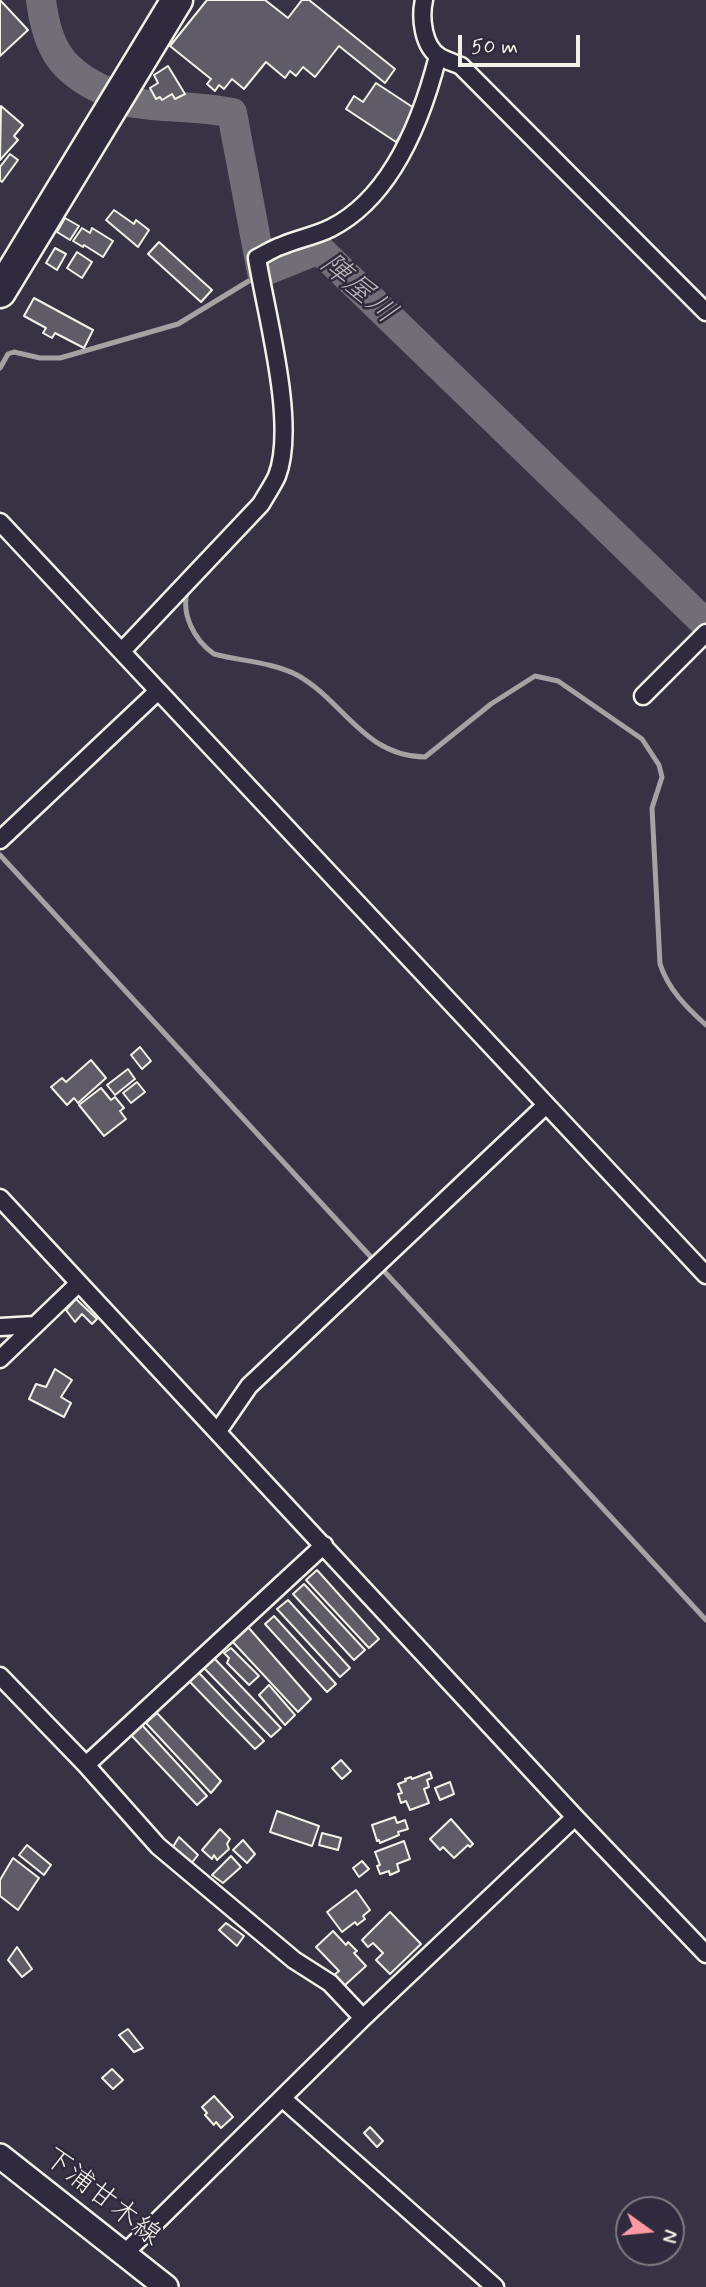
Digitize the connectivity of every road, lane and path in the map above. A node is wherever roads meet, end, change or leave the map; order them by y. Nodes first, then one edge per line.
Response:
1 (177, 0) edge
2 (424, 0) edge
3 (438, 56) junction
4 (0, 292) edge
5 (706, 312) edge
6 (0, 522) edge
7 (706, 633) edge
8 (122, 652) junction
9 (158, 691) junction
10 (643, 696) dead end
11 (0, 840) edge
12 (545, 1105) junction
13 (0, 1198) edge
14 (706, 1275) edge
15 (79, 1283) junction
16 (35, 1325) junction
17 (0, 1327) edge
18 (0, 1359) edge
19 (218, 1431) junction
20 (324, 1545) junction
21 (0, 1676) edge
22 (86, 1765) junction
23 (575, 1817) junction
24 (705, 1951) edge
25 (363, 2018) junction
26 (282, 2098) junction
27 (0, 2157) edge
28 (124, 2254) junction
29 (166, 2287) edge
30 (495, 2287) edge

1 - 4 highway
2 - 3 street
3 - 5 street
3 - 8 street
6 - 8 street
7 - 10 street
8 - 9 street
9 - 11 street
9 - 12 street
12 - 14 street
12 - 19 street
13 - 15 street
15 - 16 street
15 - 19 street
16 - 17 street
16 - 18 street
19 - 20 street
20 - 22 street
20 - 23 street
21 - 22 street
22 - 25 street
23 - 24 street
23 - 25 street
25 - 26 street
26 - 28 street
26 - 30 street
27 - 28 main road, 下浦甘木線
28 - 29 main road, 下浦甘木線

